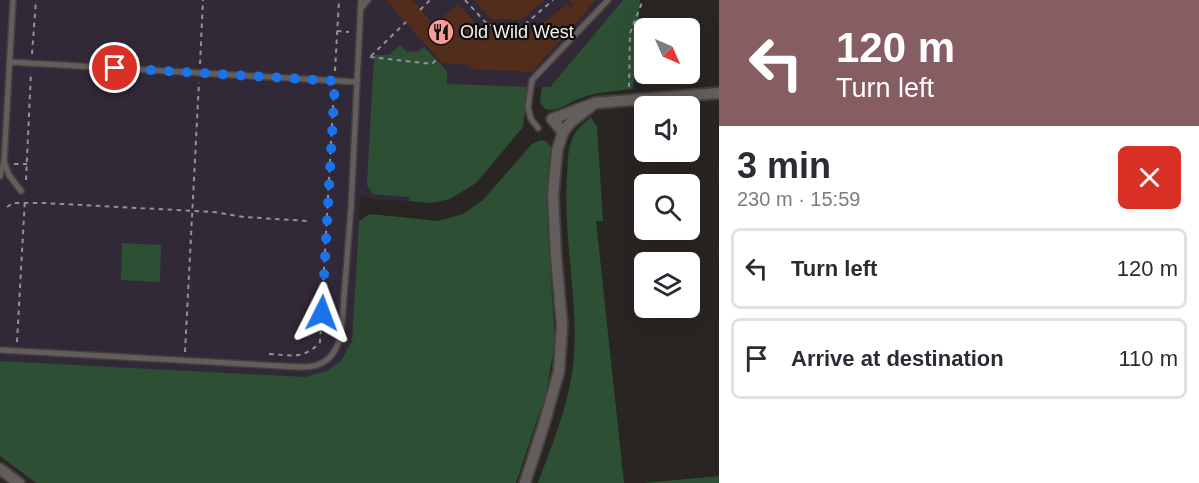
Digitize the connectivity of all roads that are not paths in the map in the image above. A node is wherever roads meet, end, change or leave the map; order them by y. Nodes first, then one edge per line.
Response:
1 (13, 0) edge
2 (361, 0) edge
3 (368, 0) edge
4 (608, 0) edge
5 (360, 9) junction
6 (10, 62) junction
7 (356, 82) junction
8 (719, 93) edge
9 (595, 103) junction
10 (538, 128) dead end
11 (563, 132) junction
12 (4, 162) junction
13 (0, 176) edge
14 (23, 191) road end
15 (0, 350) edge
16 (0, 469) edge
17 (19, 483) edge
18 (525, 483) edge

1 - 6 lane
2 - 5 lane
3 - 5 lane
4 - 10 lane
5 - 7 lane
6 - 7 lane
6 - 12 lane
7 - 15 lane
8 - 9 street
9 - 11 street
9 - 11 street
11 - 18 street
12 - 13 lane
12 - 14 lane
16 - 17 street

